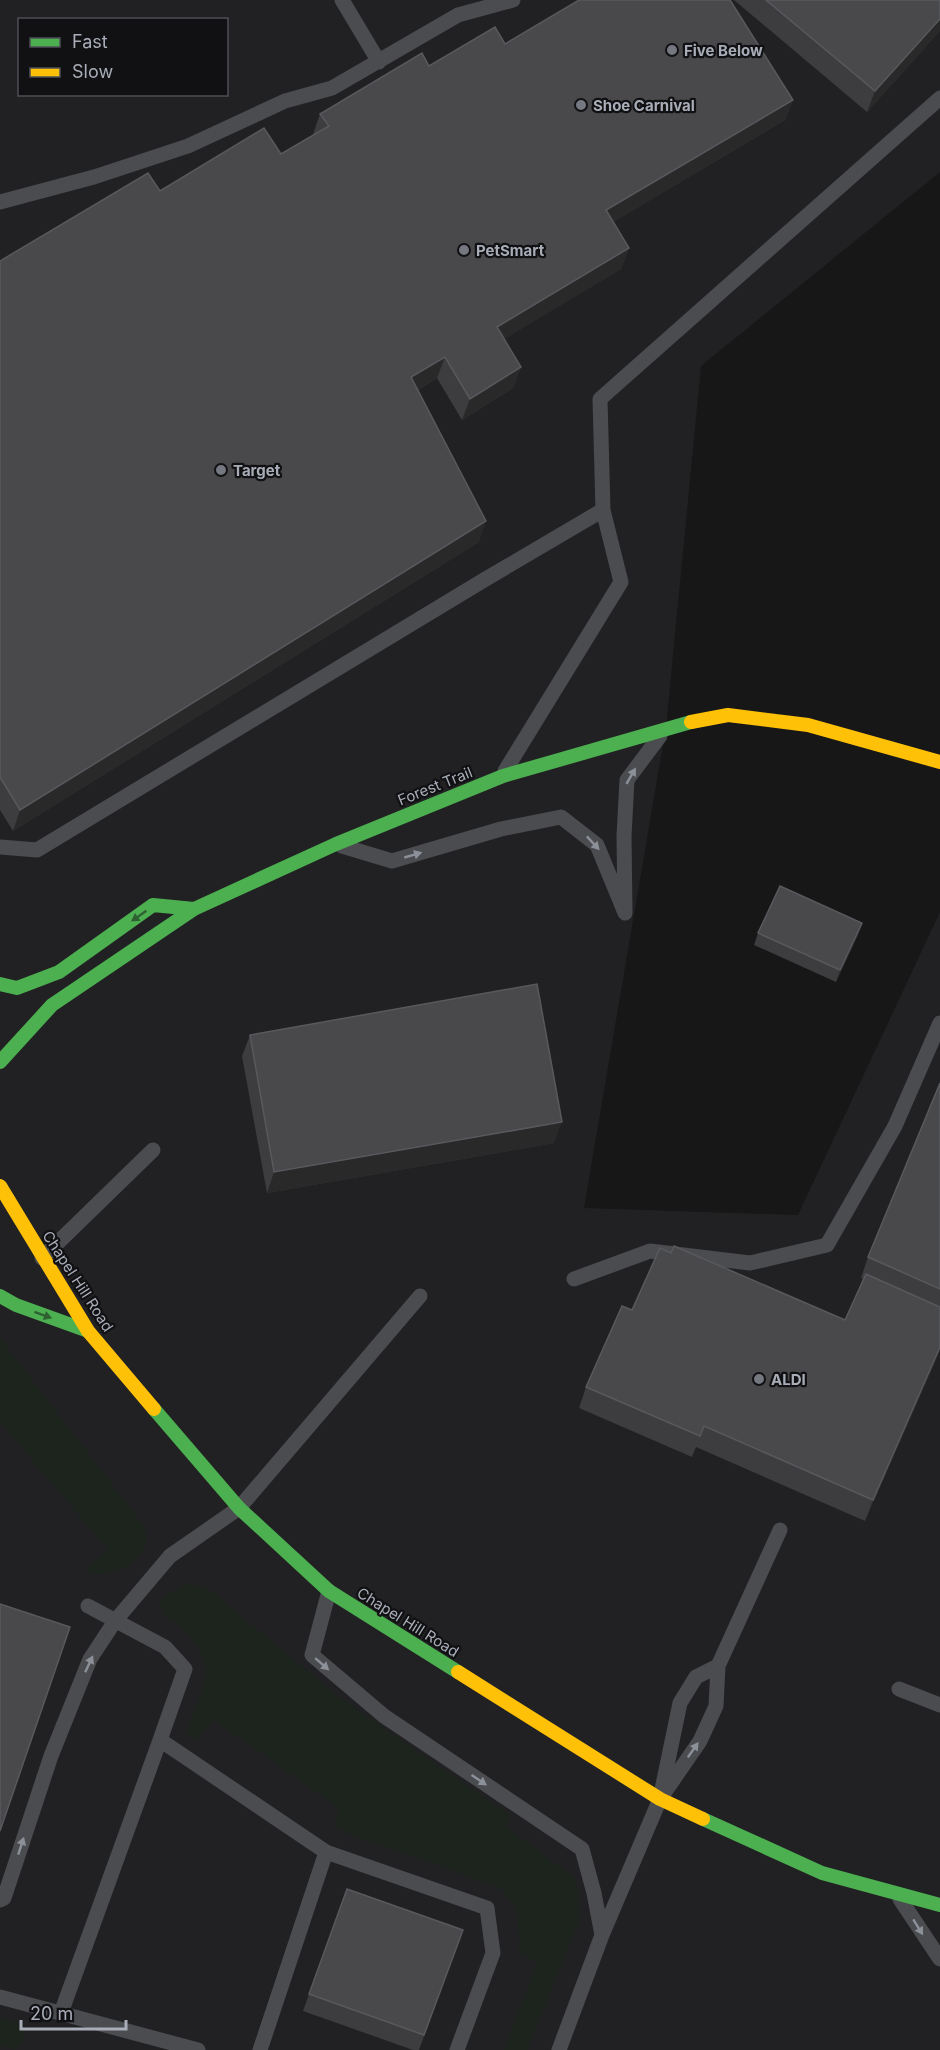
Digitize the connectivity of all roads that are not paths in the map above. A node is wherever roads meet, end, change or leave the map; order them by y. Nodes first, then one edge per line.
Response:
1 (342, 0) edge
2 (513, 0) edge
3 (379, 62) junction
4 (940, 98) edge
5 (0, 202) edge
6 (603, 510) junction
7 (666, 727) junction
8 (940, 762) edge
9 (503, 776) junction
10 (336, 844) junction
11 (0, 847) edge
12 (194, 909) junction
13 (0, 984) edge
14 (940, 1023) edge
15 (0, 1062) edge
16 (153, 1150) dead end
17 (0, 1186) edge
18 (42, 1258) junction
19 (574, 1279) dead end
20 (0, 1296) edge
21 (420, 1296) dead end
22 (88, 1331) junction
23 (239, 1508) junction
24 (780, 1530) dead end
25 (329, 1592) junction
26 (88, 1606) dead end
27 (115, 1621) junction
28 (718, 1666) junction
29 (899, 1689) dead end
30 (940, 1705) edge
31 (160, 1740) junction
32 (660, 1799) junction
33 (326, 1852) junction
34 (897, 1894) junction
35 (0, 1900) edge
36 (940, 1905) edge
37 (602, 1935) junction
38 (940, 1959) edge
39 (0, 1997) edge
40 (62, 2013) junction
41 (198, 2050) edge
42 (260, 2050) edge
43 (458, 2050) edge
44 (559, 2050) edge

1 - 3 lane
2 - 3 lane
3 - 5 lane
4 - 6 lane
6 - 9 lane
6 - 11 lane
7 - 8 main road, Forest Trail
7 - 9 main road, Forest Trail
10 -> 7 lane
9 - 10 main road, Forest Trail
10 - 12 main road, Forest Trail
12 -> 13 main road
12 - 15 main road, Forest Trail
14 - 19 lane
16 - 18 lane
17 - 18 main road, Chapel Hill Road
18 - 22 main road, Chapel Hill Road
20 -> 22 main road
21 - 23 lane
22 - 23 main road, Chapel Hill Road
23 - 25 main road, Chapel Hill Road
23 - 27 lane
24 - 28 lane
25 - 32 main road, Chapel Hill Road
25 -> 37 lane
26 - 27 lane
27 - 31 lane
35 -> 27 lane
32 -> 28 lane
28 - 32 lane
29 - 30 lane
31 - 33 lane
31 - 40 lane
32 - 34 main road, Chapel Hill Road
32 - 37 lane
33 - 42 lane
33 - 43 lane
34 - 36 main road, Chapel Hill Road
34 -> 38 lane
37 - 44 lane
39 - 40 lane
40 - 41 lane

